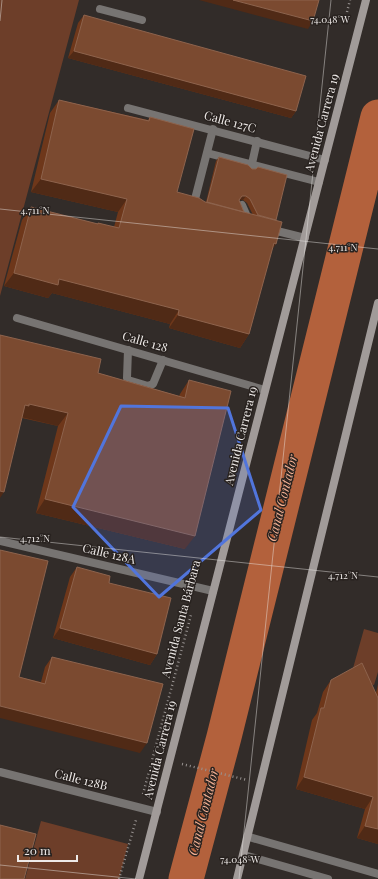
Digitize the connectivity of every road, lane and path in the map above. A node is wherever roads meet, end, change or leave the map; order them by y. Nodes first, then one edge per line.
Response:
1 (366, 0) edge
2 (100, 9) dead end
3 (142, 20) dead end
4 (128, 108) dead end
5 (213, 129) junction
6 (257, 141) junction
7 (207, 153) junction
8 (325, 160) junction
9 (251, 166) junction
10 (319, 182) junction
11 (242, 205) edge
12 (204, 212) edge
13 (305, 238) junction
14 (378, 303) edge
15 (17, 318) dead end
16 (128, 350) junction
17 (163, 360) junction
18 (265, 390) junction
19 (0, 541) edge
20 (198, 588) junction
21 (213, 591) junction
22 (185, 765) dead end
23 (0, 772) edge
24 (246, 780) dead end
25 (139, 807) junction
26 (157, 812) junction
27 (249, 837) junction
28 (244, 855) junction
29 (378, 874) edge
30 (119, 879) edge
31 (139, 879) edge
32 (238, 879) edge
33 (328, 879) edge

1 - 8 main road, Avenida Carrera 19
2 - 3 street
4 - 5 street, Calle 127C
5 - 6 street, Calle 127C
5 - 7 street
6 - 8 street, Calle 127C
6 - 9 street
7 - 9 street
7 - 12 street
8 - 10 main road, Avenida Carrera 19
9 - 10 street
10 - 13 main road, Avenida Carrera 19
11 - 13 street
13 - 18 main road, Avenida Carrera 19
14 - 27 main road
15 - 16 street, Calle 128
16 - 17 street, Calle 128
16 - 17 street
17 - 18 street, Calle 128
18 - 21 main road, Avenida Carrera 19
19 - 20 street, Calle 128A
20 - 21 street, Calle 128A
20 - 25 path, Avenida Santa Bárbara
21 - 26 main road, Avenida Carrera 19
22 - 24 path
23 - 25 street, Calle 128B
25 - 26 street, Calle 128B
25 - 30 path, Avenida Santa Bárbara
26 - 31 main road, Avenida Carrera 19
27 - 28 main road
27 - 29 street
28 - 32 main road
28 - 33 street

